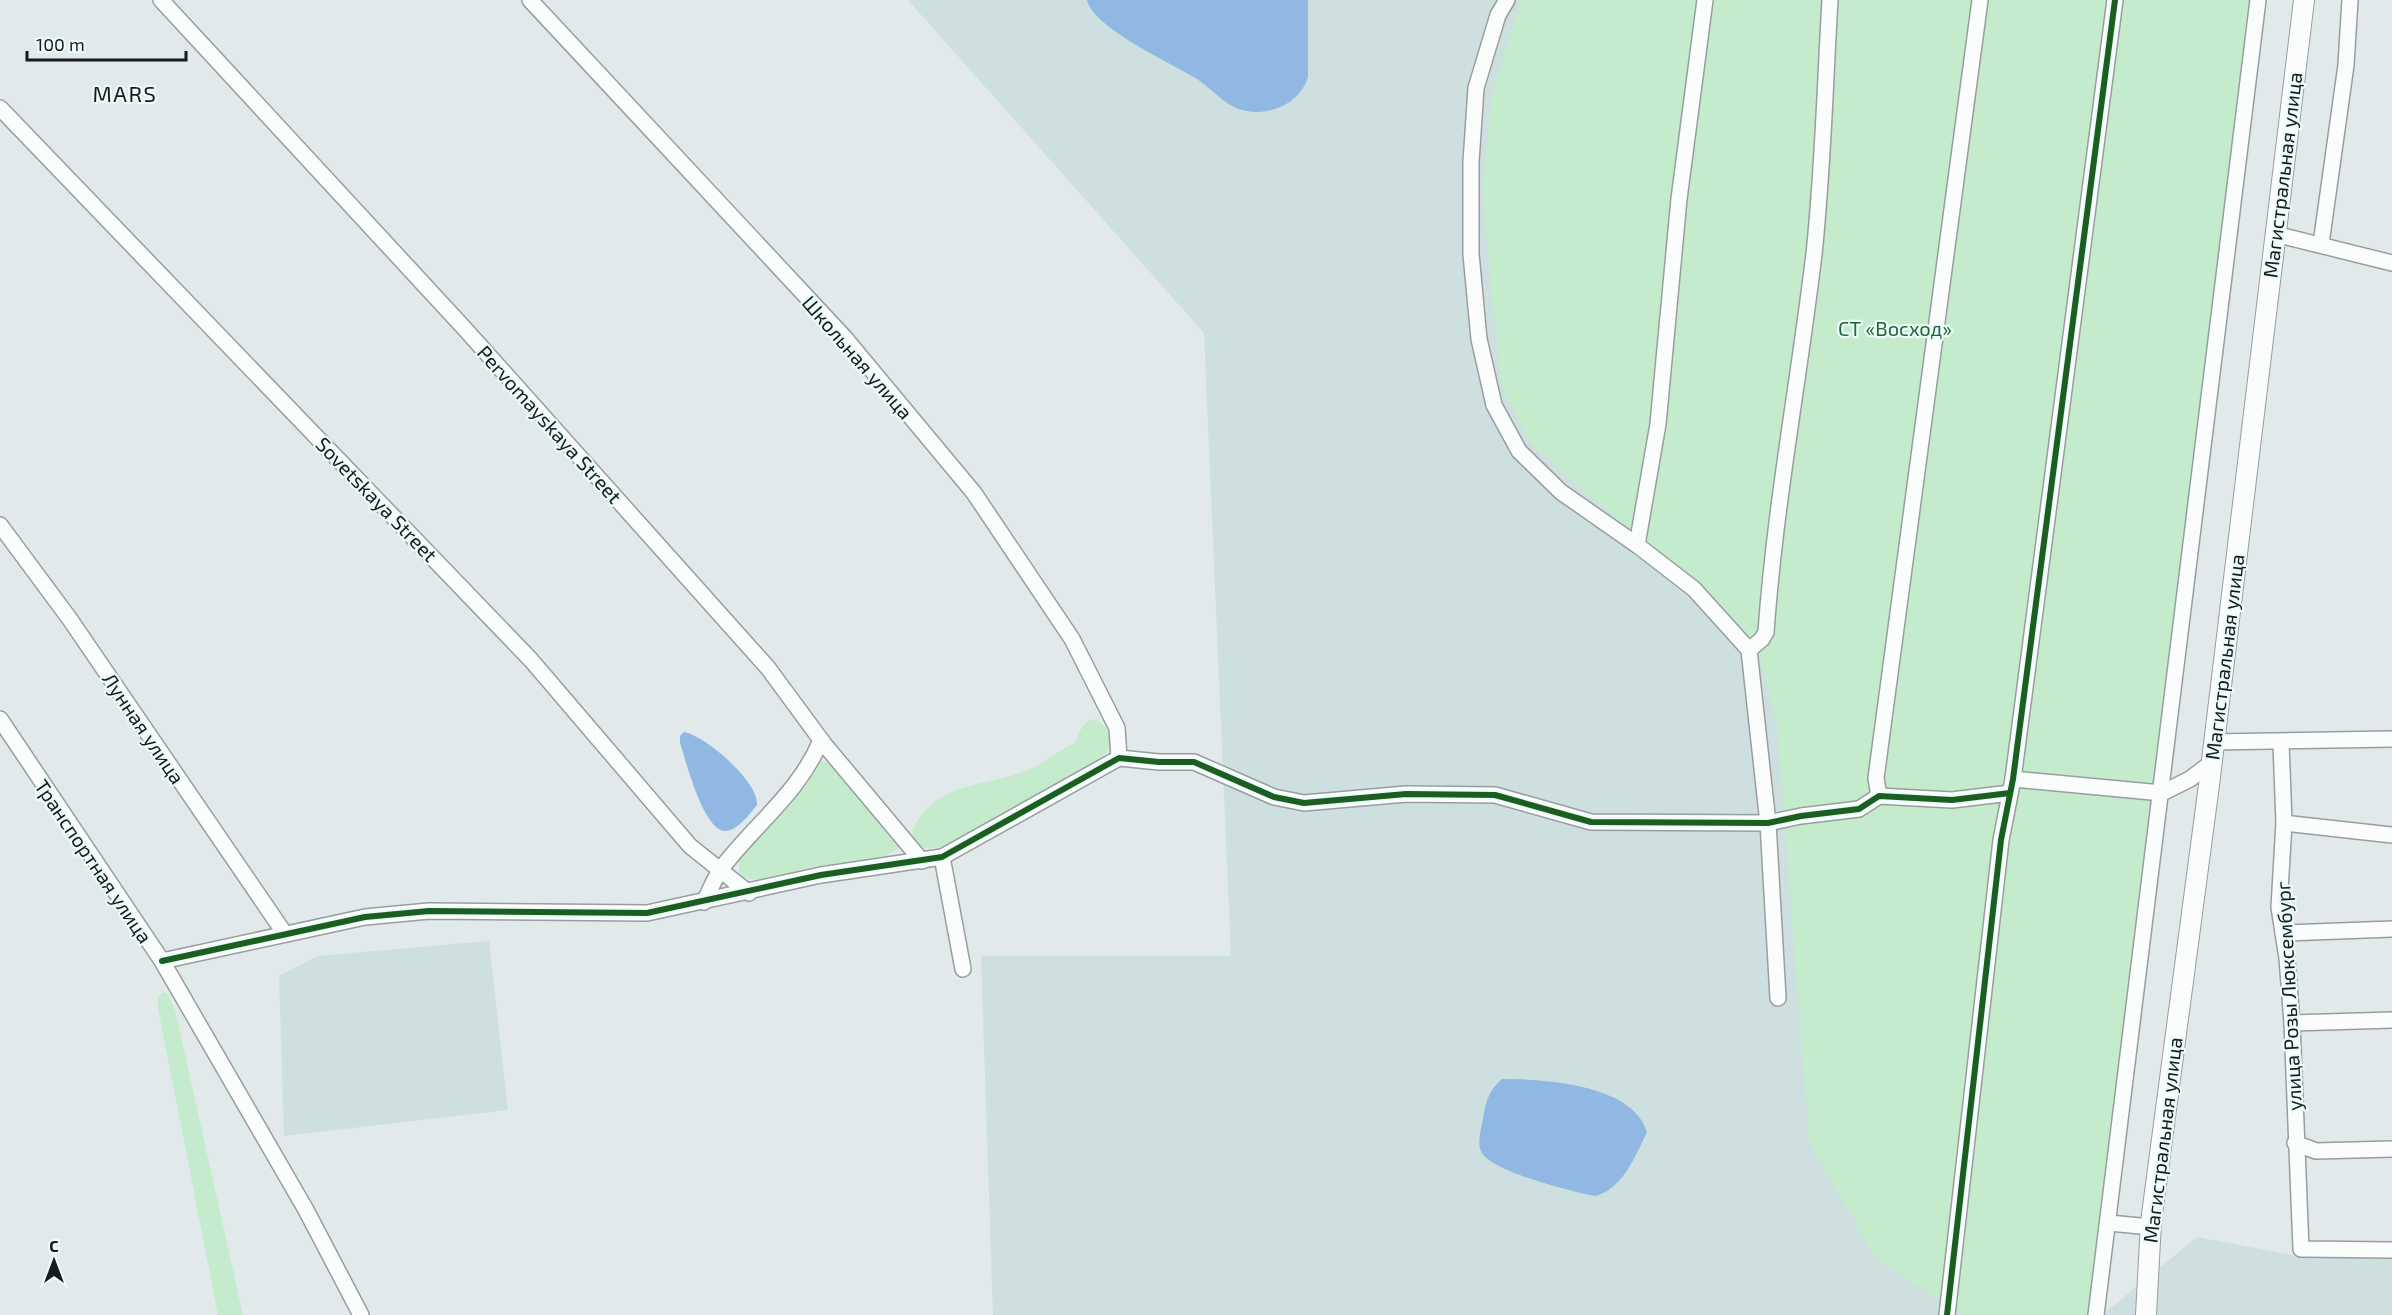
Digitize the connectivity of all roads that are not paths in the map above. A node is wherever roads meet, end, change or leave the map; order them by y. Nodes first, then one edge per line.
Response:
1 (161, 0) edge
2 (530, 0) edge
3 (1507, 0) edge
4 (1705, 0) edge
5 (1830, 0) edge
6 (1980, 0) edge
7 (2115, 0) edge
8 (2258, 0) edge
9 (2304, 0) edge
10 (2350, 0) edge
11 (0, 108) edge
12 (2275, 234) junction
13 (2321, 244) junction
14 (2392, 263) edge
15 (0, 525) edge
16 (1637, 545) junction
17 (1749, 650) junction
18 (0, 720) edge
19 (2392, 739) edge
20 (821, 740) junction
21 (2213, 742) junction
22 (2281, 742) junction
23 (1119, 758) junction
24 (2211, 763) junction
25 (2011, 786) junction
26 (2162, 793) junction
27 (1879, 796) junction
28 (1768, 823) junction
29 (2284, 824) junction
30 (2392, 835) edge
31 (942, 857) junction
32 (922, 861) junction
33 (719, 871) junction
34 (749, 893) junction
35 (704, 902) junction
36 (2392, 929) edge
37 (285, 933) junction
38 (2283, 933) junction
39 (162, 961) junction
40 (963, 969) dead end
41 (1778, 998) dead end
42 (2392, 1020) edge
43 (2292, 1023) junction
44 (2295, 1143) junction
45 (2392, 1149) edge
46 (2109, 1223) junction
47 (2151, 1227) junction
48 (2392, 1250) edge
49 (361, 1315) edge
50 (1947, 1315) edge
51 (2096, 1315) edge
52 (2146, 1315) edge

1 - 20 street, Pervomayskaya Street
2 - 23 street, Школьная улица
3 - 16 street
4 - 16 street
5 - 17 street
6 - 27 street
7 - 25 street
8 - 26 street
9 - 12 main road, Магистральная улица
10 - 13 street
11 - 33 street, Sovetskaya Street
12 - 13 street
12 - 21 main road, Магистральная улица
13 - 14 street
15 - 37 street, Лунная улица
16 - 17 street
17 - 28 street
18 - 39 street, Транспортная улица
19 - 22 street
20 - 32 street, Pervomayskaya Street
20 - 33 street
21 - 22 street
21 - 24 main road, Магистральная улица
22 - 29 street, улица Розы Люксембург
23 - 28 street
23 - 31 street
24 - 26 street
24 - 47 main road, Магистральная улица
25 - 26 street
25 - 27 street
25 - 50 street
26 - 46 street
27 - 28 street
28 - 41 street
29 - 30 street
29 - 38 street, улица Розы Люксембург
31 - 32 street
31 - 40 street
32 - 34 street
33 - 34 street, Sovetskaya Street
33 - 35 street
34 - 35 street
35 - 37 street
36 - 38 street
37 - 39 street
38 - 43 street, улица Розы Люксембург
39 - 49 street, Транспортная улица
42 - 43 street
43 - 44 street, улица Розы Люксембург
44 - 45 street
44 - 48 street, улица Розы Люксембург
46 - 47 street
46 - 51 street
47 - 52 main road, Магистральная улица

